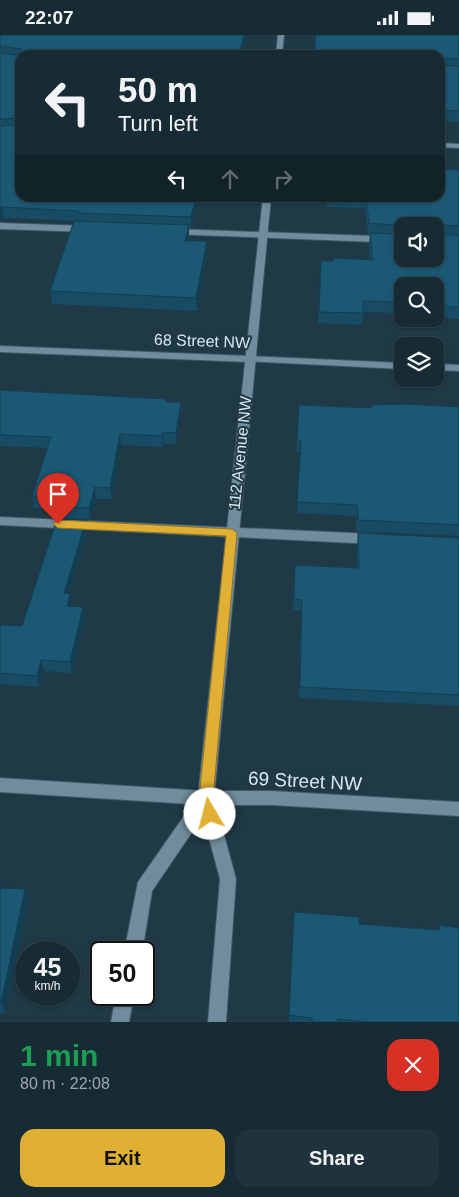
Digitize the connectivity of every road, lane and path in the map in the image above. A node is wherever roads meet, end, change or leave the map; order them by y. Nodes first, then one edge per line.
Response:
1 (281, 35) edge
2 (280, 50) edge
3 (445, 145) edge
4 (459, 146) edge
5 (267, 202) edge
6 (0, 226) edge
7 (98, 229) edge
8 (166, 232) edge
9 (264, 235) junction
10 (394, 240) edge
11 (0, 349) edge
12 (249, 359) junction
13 (394, 365) edge
14 (444, 367) edge
15 (459, 368) edge
16 (0, 521) edge
17 (232, 533) junction
18 (392, 540) edge
19 (0, 785) edge
20 (206, 798) junction
21 (459, 809) edge
22 (135, 941) edge
23 (123, 1006) edge
24 (120, 1022) edge
25 (217, 1022) edge

1 - 2 main road
3 - 4 main road
5 - 9 main road, 112 Avenue NW
6 - 7 main road
8 - 9 main road
9 - 10 main road
9 - 12 main road, 112 Avenue NW
11 - 12 main road, 68 Street NW
12 - 13 main road, 68 Street NW
12 - 17 main road, 112 Avenue NW
14 - 15 main road
16 - 17 main road
17 - 18 main road
17 - 20 main road, 112 Avenue NW
19 - 20 main road, 69 Street NW
20 - 21 main road, 69 Street NW
20 - 22 main road, 112 Avenue NW
20 - 25 main road, 112 Avenue NW
23 - 24 main road

